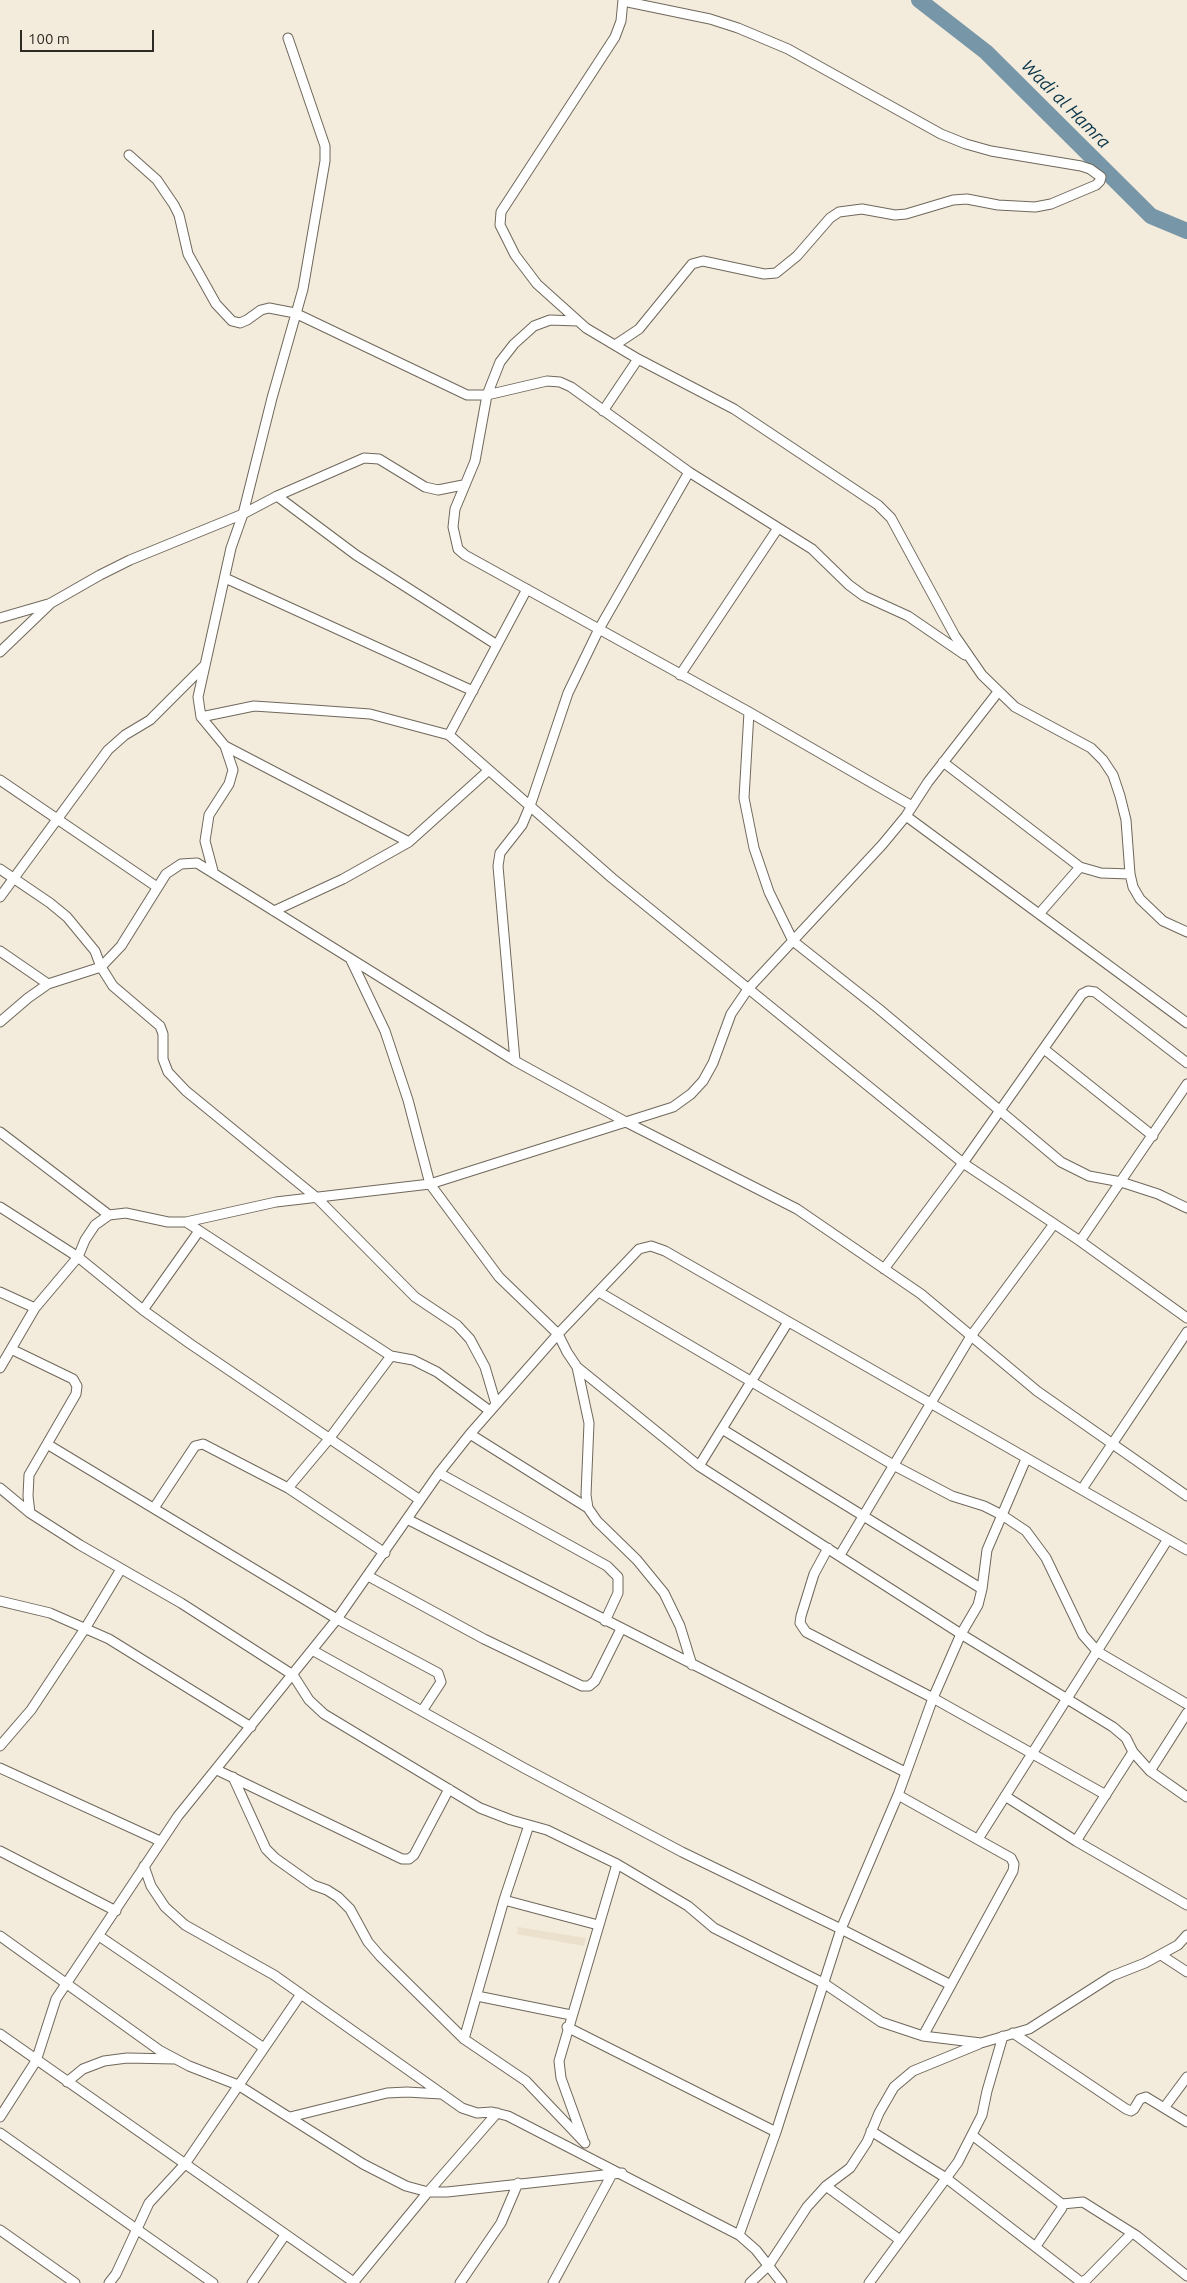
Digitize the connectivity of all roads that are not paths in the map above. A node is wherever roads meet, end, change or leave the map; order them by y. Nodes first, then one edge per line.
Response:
1 (623, 0) edge
2 (288, 38) dead end
3 (129, 155) dead end
4 (295, 312) junction
5 (578, 321) junction
6 (615, 346) junction
7 (638, 359) junction
8 (487, 395) junction
9 (603, 411) junction
10 (688, 472) junction
11 (463, 485) junction
12 (277, 496) junction
13 (243, 514) junction
14 (778, 528) junction
15 (226, 578) junction
16 (527, 589) junction
17 (50, 603) junction
18 (2, 614) edge
19 (599, 629) junction
20 (497, 645) junction
21 (0, 652) edge
22 (970, 658) junction
23 (204, 665) junction
24 (680, 675) junction
25 (473, 691) junction
26 (998, 692) junction
27 (749, 712) junction
28 (201, 717) junction
29 (449, 735) junction
30 (224, 746) junction
31 (943, 762) junction
32 (488, 770) junction
33 (0, 780) edge
34 (530, 806) junction
35 (912, 806) junction
36 (906, 816) junction
37 (56, 819) junction
38 (410, 842) junction
39 (1080, 866) junction
40 (0, 869) edge
41 (213, 872) junction
42 (1130, 874) junction
43 (12, 878) junction
44 (157, 887) junction
45 (0, 897) edge
46 (274, 911) junction
47 (1039, 914) junction
48 (1187, 932) edge
49 (793, 941) junction
50 (0, 951) edge
51 (350, 958) junction
52 (101, 966) junction
53 (48, 984) junction
54 (748, 989) junction
55 (0, 1022) edge
56 (1187, 1023) edge
57 (1044, 1048) junction
58 (515, 1061) junction
59 (1187, 1063) edge
60 (1187, 1084) edge
61 (1000, 1111) junction
62 (626, 1122) junction
63 (0, 1132) edge
64 (1153, 1136) junction
65 (963, 1163) junction
66 (1121, 1182) junction
67 (430, 1184) junction
68 (317, 1198) junction
69 (0, 1207) edge
70 (1187, 1208) edge
71 (108, 1215) junction
72 (186, 1222) junction
73 (1054, 1224) junction
74 (199, 1231) junction
75 (1080, 1241) junction
76 (78, 1257) junction
77 (884, 1268) junction
78 (0, 1292) edge
79 (599, 1292) junction
80 (35, 1308) junction
81 (143, 1310) junction
82 (1187, 1318) edge
83 (788, 1322) junction
84 (1187, 1332) edge
85 (558, 1334) junction
86 (971, 1336) junction
87 (11, 1348) junction
88 (391, 1356) junction
89 (577, 1366) junction
90 (0, 1368) edge
91 (750, 1382) junction
92 (932, 1404) junction
93 (493, 1407) junction
94 (722, 1429) junction
95 (470, 1434) junction
96 (329, 1439) junction
97 (47, 1444) junction
98 (1112, 1444) junction
99 (1026, 1459) junction
100 (699, 1466) junction
101 (895, 1466) junction
102 (439, 1473) junction
103 (0, 1488) edge
104 (288, 1488) junction
105 (1082, 1490) junction
106 (1187, 1496) edge
107 (420, 1500) junction
108 (154, 1508) junction
109 (588, 1508) junction
110 (30, 1513) junction
111 (1002, 1515) junction
112 (865, 1517) junction
113 (407, 1519) junction
114 (1168, 1539) junction
115 (828, 1548) junction
116 (1187, 1550) edge
117 (385, 1553) junction
118 (840, 1556) junction
119 (121, 1569) junction
120 (368, 1576) junction
121 (982, 1589) junction
122 (0, 1601) edge
123 (337, 1619) junction
124 (605, 1621) junction
125 (86, 1627) junction
126 (620, 1629) junction
127 (961, 1634) junction
128 (312, 1650) junction
129 (1098, 1652) junction
130 (692, 1665) junction
131 (293, 1675) junction
132 (933, 1698) junction
133 (1069, 1699) junction
134 (1187, 1704) edge
135 (422, 1711) junction
136 (1187, 1713) edge
137 (251, 1727) junction
138 (0, 1746) edge
139 (1132, 1752) junction
140 (1033, 1753) junction
141 (0, 1768) edge
142 (217, 1770) junction
143 (1150, 1771) junction
144 (905, 1772) junction
145 (233, 1777) junction
146 (449, 1789) junction
147 (898, 1795) junction
148 (1106, 1795) junction
149 (1005, 1796) junction
150 (1187, 1796) edge
151 (530, 1825) junction
152 (978, 1839) junction
153 (1076, 1841) junction
154 (160, 1842) junction
155 (0, 1851) edge
156 (617, 1864) junction
157 (144, 1866) junction
158 (504, 1900) junction
159 (1187, 1906) edge
160 (116, 1911) junction
161 (598, 1925) junction
162 (841, 1929) junction
163 (1187, 1935) edge
164 (0, 1936) edge
165 (99, 1936) junction
166 (1161, 1955) junction
167 (1187, 1972) edge
168 (65, 1984) junction
169 (825, 1984) junction
170 (951, 1986) junction
171 (301, 1994) junction
172 (477, 1996) junction
173 (571, 2015) junction
174 (567, 2027) junction
175 (0, 2034) edge
176 (1013, 2034) junction
177 (923, 2036) junction
178 (1003, 2036) junction
179 (464, 2039) junction
180 (981, 2043) junction
181 (264, 2048) junction
182 (175, 2060) junction
183 (36, 2061) junction
184 (1187, 2077) edge
185 (67, 2082) junction
186 (238, 2085) junction
187 (443, 2094) junction
188 (1164, 2108) junction
189 (497, 2113) junction
190 (0, 2117) edge
191 (290, 2117) junction
192 (1187, 2122) edge
193 (871, 2131) junction
194 (776, 2132) junction
195 (0, 2134) edge
196 (972, 2135) junction
197 (585, 2143) junction
198 (592, 2157) junction
199 (185, 2164) junction
200 (622, 2174) junction
201 (611, 2176) junction
202 (946, 2178) junction
203 (518, 2183) junction
204 (826, 2186) junction
205 (428, 2192) junction
206 (1062, 2204) junction
207 (135, 2230) junction
208 (1132, 2233) junction
209 (2, 2234) edge
210 (286, 2235) junction
211 (739, 2235) junction
212 (900, 2240) junction
213 (1036, 2246) junction
214 (769, 2265) junction
215 (1187, 2276) edge
216 (1082, 2282) edge
217 (75, 2283) edge
218 (109, 2283) edge
219 (213, 2283) edge
220 (252, 2283) edge
221 (354, 2283) edge
222 (460, 2283) edge
223 (553, 2283) edge
224 (750, 2283) edge
225 (782, 2283) edge
226 (869, 2283) edge

1 - 5 street
1 - 6 street
2 - 4 street
3 - 4 street
4 - 8 street
4 - 13 street
5 - 6 street
5 - 8 street
6 - 7 street
7 - 9 street
7 - 22 street
8 - 9 street
8 - 11 street
9 - 10 street
10 - 14 street
10 - 19 street
11 - 12 street
11 - 16 street
12 - 13 street
12 - 20 street
13 - 15 street
13 - 17 street
14 - 22 street
14 - 24 street
15 - 23 street
15 - 25 street
16 - 19 street
16 - 20 street
17 - 18 street
17 - 21 street
19 - 24 street
19 - 34 street
20 - 25 street
22 - 26 street
23 - 28 street
23 - 37 street
24 - 27 street
25 - 29 street
26 - 31 street
26 - 42 street
27 - 35 street
27 - 49 street
28 - 29 street
28 - 30 street
29 - 32 street
30 - 38 street
30 - 41 street
31 - 35 street
31 - 39 street
32 - 34 street
32 - 38 street
33 - 37 street
34 - 54 street
34 - 58 street
35 - 36 street
36 - 47 street
36 - 49 street
37 - 43 street
37 - 44 street
38 - 46 street
39 - 42 street
39 - 47 street
40 - 43 street
41 - 44 street
41 - 46 street
42 - 48 street
43 - 45 street
43 - 52 street
44 - 52 street
46 - 51 street
47 - 56 street
49 - 54 street
49 - 61 street
50 - 53 street
51 - 58 street
51 - 67 street
52 - 53 street
52 - 68 street
53 - 55 street
54 - 62 street
54 - 65 street
57 - 59 street
57 - 61 street
57 - 64 street
58 - 62 street
60 - 64 street
61 - 65 street
61 - 66 street
62 - 67 street
62 - 77 street
63 - 71 street
64 - 66 street
65 - 73 street
65 - 77 street
66 - 70 street
66 - 75 street
67 - 68 street
67 - 85 street
68 - 72 street
68 - 93 street
69 - 76 street
71 - 72 street
71 - 76 street
72 - 74 street
73 - 75 street
73 - 86 street
74 - 81 street
74 - 88 street
75 - 82 street
76 - 80 street
76 - 81 street
77 - 86 street
78 - 80 street
79 - 83 street
79 - 85 street
79 - 91 street
80 - 87 street
81 - 96 street
83 - 91 street
83 - 92 street
84 - 98 street
85 - 89 street
85 - 93 street
86 - 92 street
86 - 98 street
87 - 90 street
87 - 97 street
88 - 93 street
88 - 96 street
89 - 100 street
89 - 109 street
91 - 94 street
91 - 101 street
92 - 99 street
92 - 101 street
93 - 95 street
94 - 100 street
94 - 112 street
95 - 102 street
95 - 109 street
96 - 104 street
96 - 107 street
97 - 108 street
97 - 110 street
98 - 105 street
98 - 106 street
99 - 105 street
99 - 111 street
100 - 115 street
101 - 111 street
101 - 112 street
102 - 107 street
102 - 124 street
103 - 110 street
104 - 108 street
104 - 117 street
105 - 114 street
107 - 113 street
108 - 123 street
109 - 130 street
110 - 119 street
111 - 121 street
111 - 129 street
112 - 118 street
112 - 121 street
113 - 117 street
113 - 124 street
114 - 116 street
114 - 129 street
115 - 118 street
115 - 132 street
117 - 120 street
118 - 127 street
119 - 125 street
119 - 131 street
120 - 123 street
120 - 126 street
121 - 127 street
122 - 125 street
123 - 128 street
123 - 135 street
124 - 126 street
125 - 137 street
125 - 138 street
126 - 130 street
127 - 132 street
127 - 133 street
128 - 131 street
128 - 135 street
129 - 133 street
129 - 134 street
130 - 144 street
131 - 137 street
131 - 146 street
132 - 140 street
132 - 144 street
133 - 139 street
133 - 140 street
135 - 162 street
136 - 143 street
137 - 142 street
139 - 143 street
139 - 148 street
140 - 148 street
140 - 149 street
141 - 154 street
142 - 145 street
142 - 154 street
143 - 150 street
144 - 147 street
145 - 146 street
145 - 179 street
146 - 151 street
147 - 152 street
147 - 162 street
148 - 153 street
149 - 152 street
149 - 153 street
151 - 156 street
151 - 158 street
152 - 170 street
153 - 159 street
154 - 157 street
155 - 160 street
156 - 161 street
156 - 169 street
157 - 160 street
157 - 171 street
158 - 161 street
158 - 172 street
160 - 165 street
161 - 173 street
162 - 169 street
162 - 170 street
163 - 166 street
164 - 168 street
165 - 168 street
165 - 181 street
166 - 167 street
166 - 176 street
168 - 182 street
168 - 183 street
169 - 177 street
169 - 194 street
170 - 177 street
171 - 181 street
171 - 187 street
172 - 173 street
172 - 179 street
173 - 174 street
174 - 194 street
174 - 197 street
175 - 183 street
176 - 178 street
176 - 188 street
177 - 180 street
178 - 180 street
178 - 196 street
179 - 197 street
180 - 193 street
181 - 186 street
182 - 185 street
182 - 186 street
183 - 185 street
183 - 190 street
184 - 188 street
185 - 199 street
186 - 191 street
186 - 199 street
187 - 189 street
187 - 191 street
188 - 192 street
189 - 198 street
189 - 205 street
191 - 205 street
193 - 202 street
193 - 204 street
194 - 211 street
195 - 207 street
196 - 202 street
196 - 206 street
197 - 198 street
198 - 200 street
199 - 207 street
199 - 210 street
200 - 201 street
200 - 211 street
201 - 203 street
201 - 223 street
202 - 212 street
202 - 213 street
203 - 205 street
203 - 222 street
204 - 212 street
204 - 214 street
205 - 221 street
206 - 208 street
206 - 213 street
207 - 218 street
207 - 219 street
208 - 215 street
208 - 216 street
209 - 217 street
210 - 220 street
210 - 221 street
211 - 214 street
212 - 226 street
213 - 216 street
214 - 224 street
214 - 225 street

